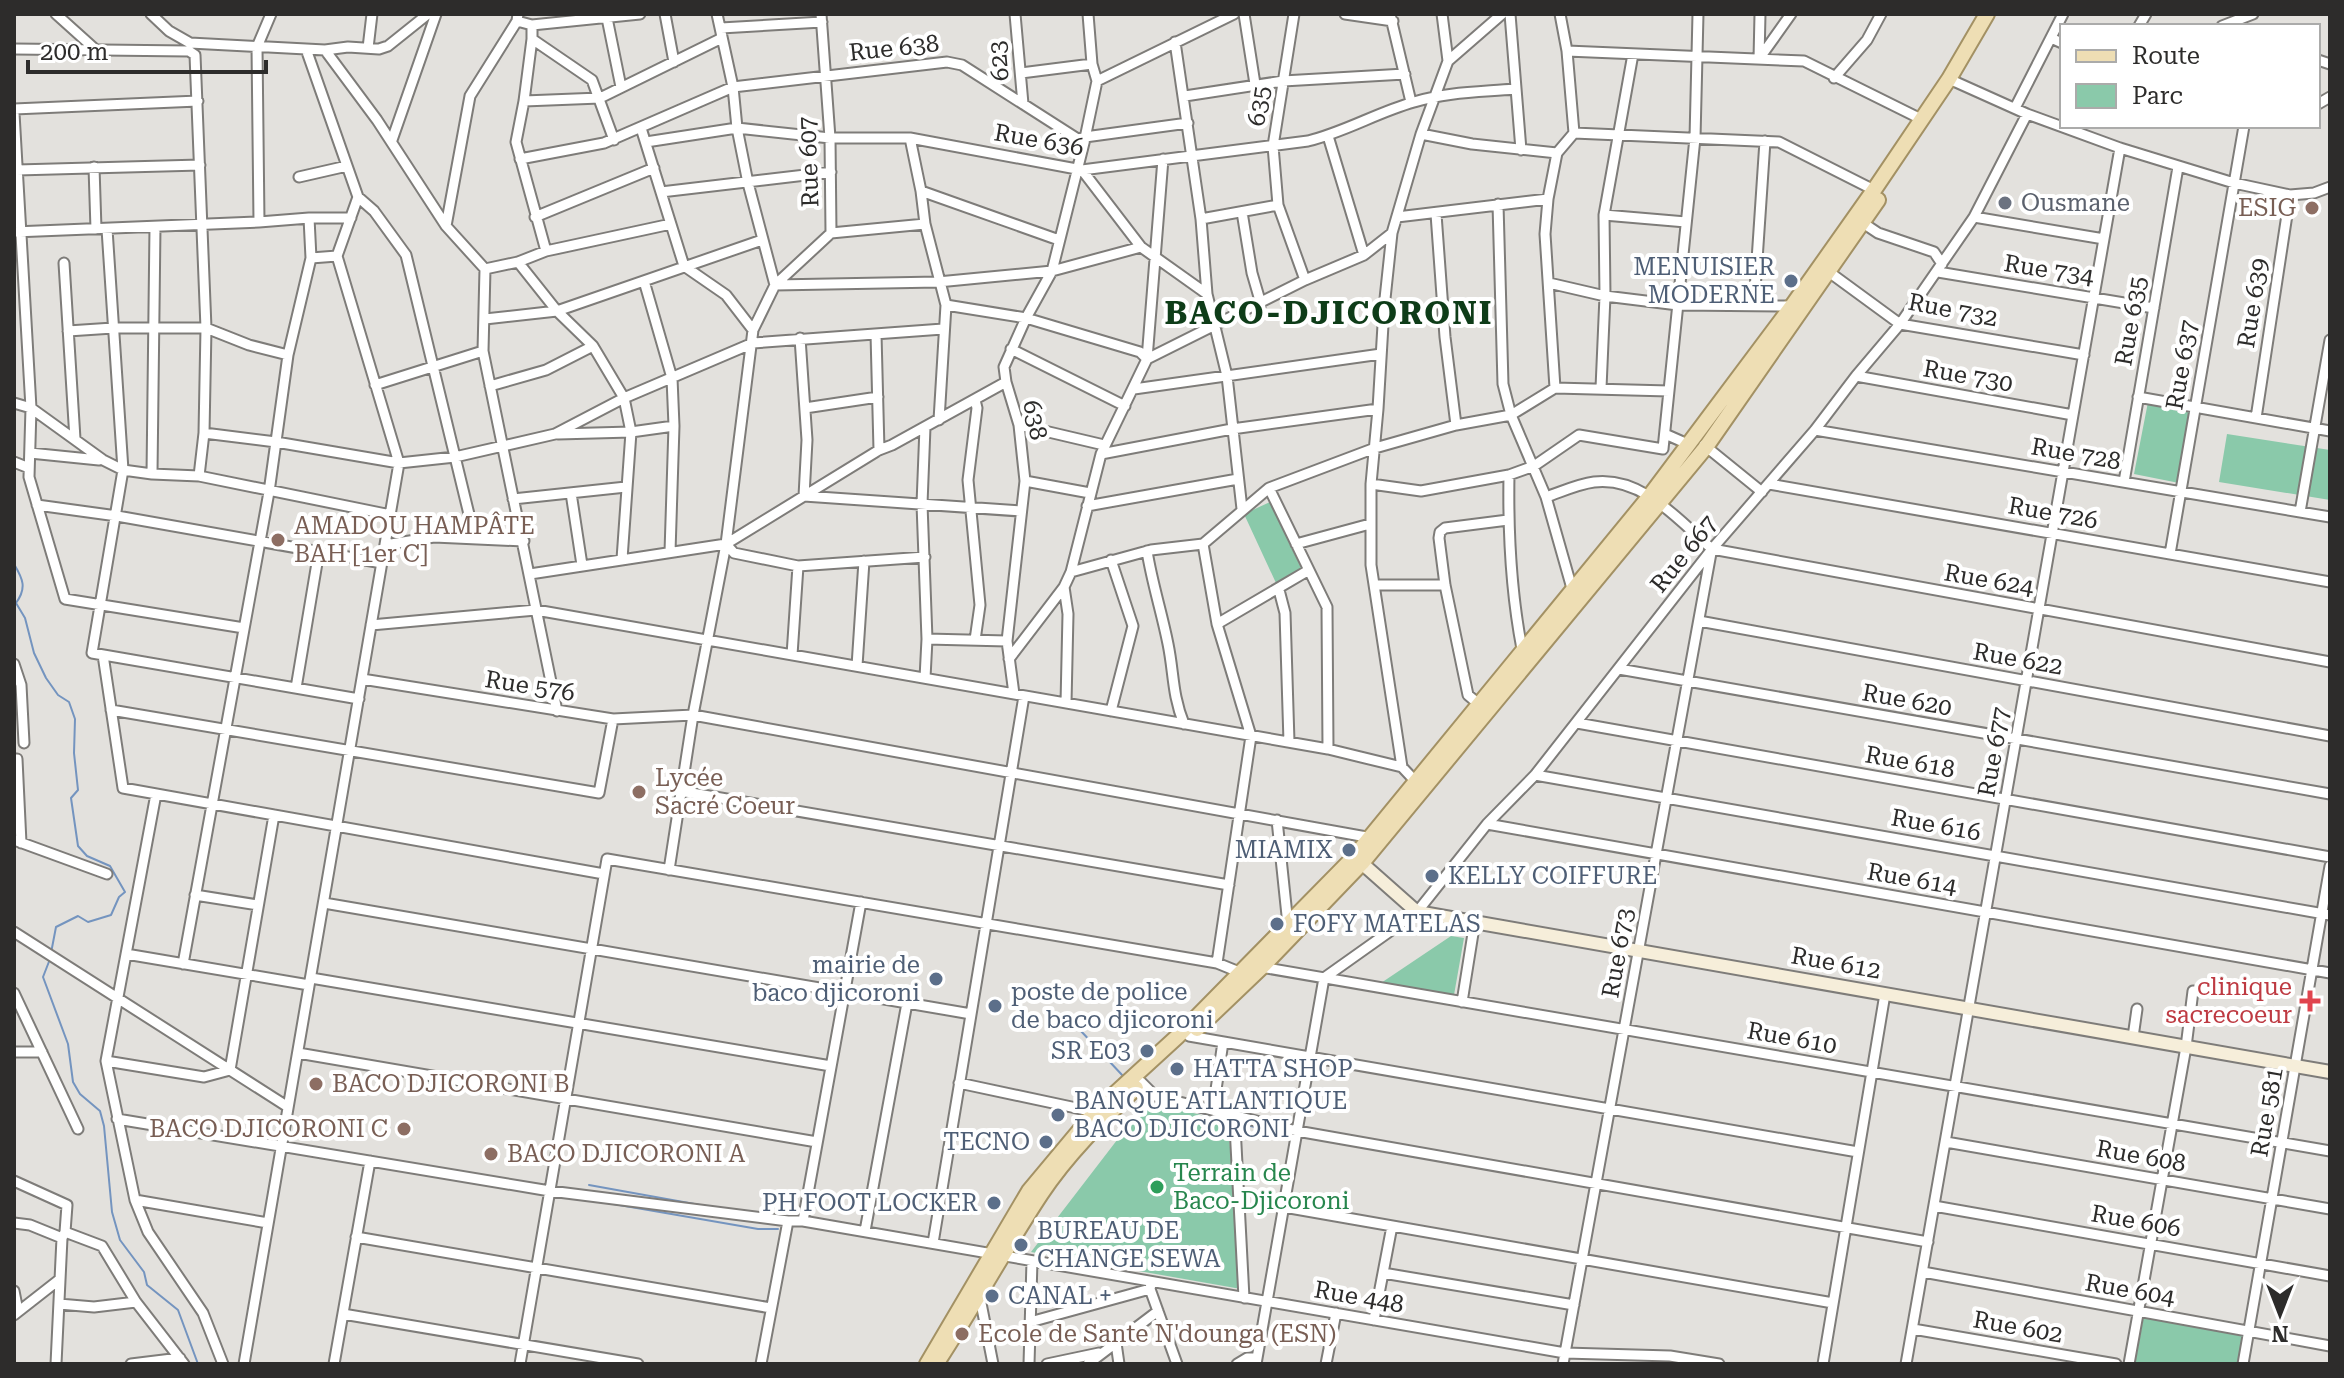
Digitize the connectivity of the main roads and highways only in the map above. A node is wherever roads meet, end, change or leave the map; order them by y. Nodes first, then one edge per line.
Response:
1 (1987, 14) edge
2 (1997, 14) edge
3 (1952, 82) junction
4 (1697, 443) junction
5 (1574, 597) junction
6 (1483, 707) junction
7 (1250, 970) junction
8 (999, 1255) junction
9 (935, 1363) edge

1 - 3 main road
2 - 3 main road
3 - 4 main road
3 - 4 main road
4 - 5 main road
5 - 6 main road
5 - 6 main road
6 - 7 main road
7 - 8 main road
7 - 8 main road
8 - 9 main road
8 - 9 main road

